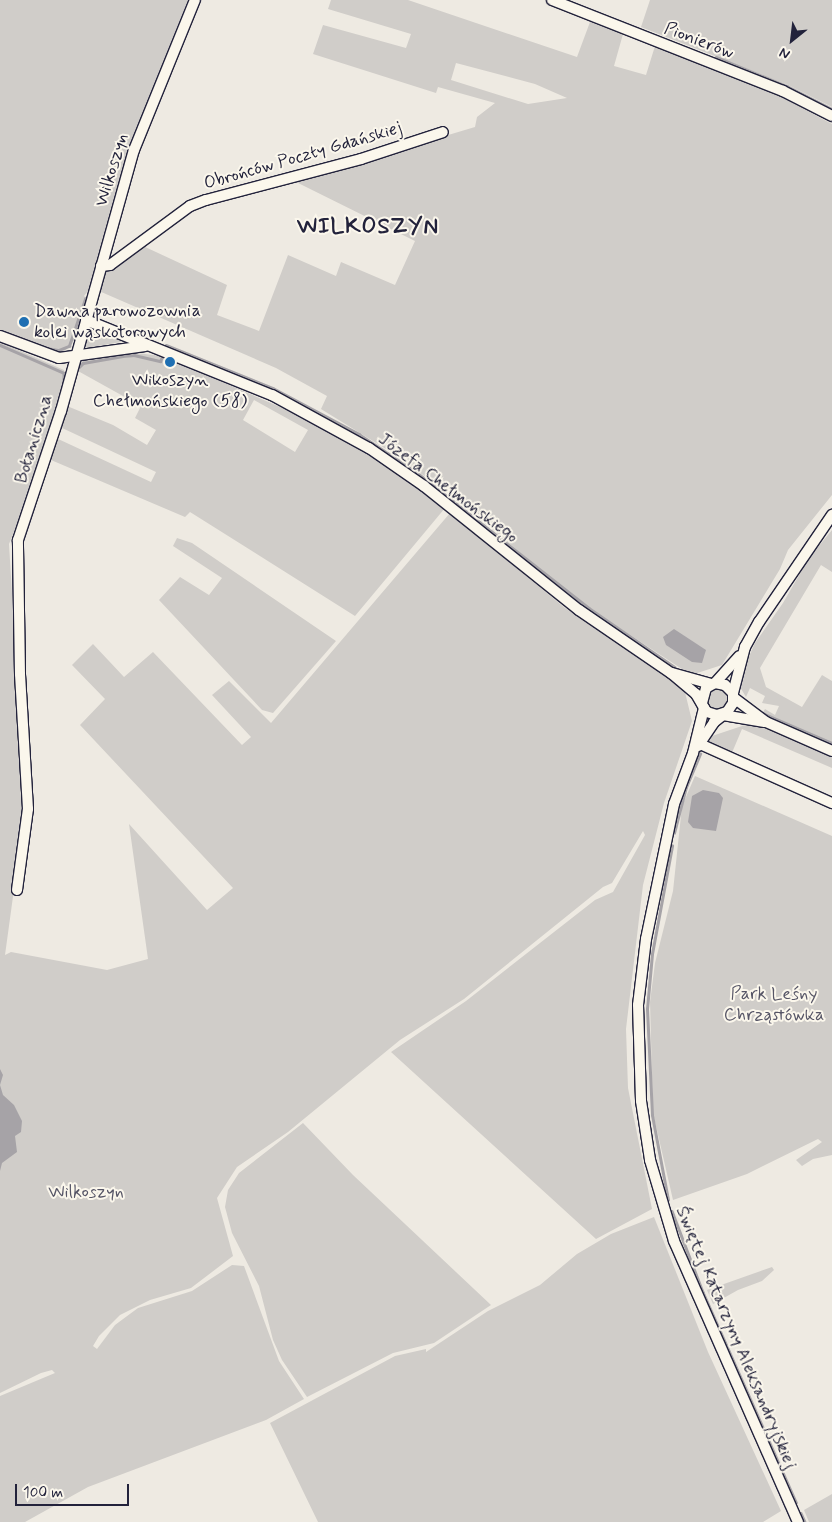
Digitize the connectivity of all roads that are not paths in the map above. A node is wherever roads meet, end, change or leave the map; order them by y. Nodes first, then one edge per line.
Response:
1 (195, 0) edge
2 (552, 0) edge
3 (832, 116) edge
4 (443, 132) dead end
5 (101, 266) junction
6 (86, 320) junction
7 (0, 336) edge
8 (158, 349) junction
9 (76, 355) junction
10 (832, 514) edge
11 (745, 647) junction
12 (671, 673) junction
13 (713, 684) junction
14 (733, 695) junction
15 (703, 705) junction
16 (723, 715) junction
17 (766, 722) junction
18 (700, 744) junction
19 (832, 751) edge
20 (693, 753) junction
21 (832, 803) edge
22 (16, 890) dead end
23 (798, 1522) edge

1 - 5 street, Wilkoszyn
2 - 3 street, Pionierów
4 - 5 street, Obrońców Poczty Gdańskiej
5 - 6 street, Wilkoszyn
6 - 8 street, Józefa Chełmońskiego
6 - 9 street, Wilkoszyn
7 - 9 street, Józefa Chełmońskiego
8 - 9 street, Józefa Chełmońskiego
8 - 12 street, Józefa Chełmońskiego
9 - 22 street, Botaniczna
10 - 11 street
11 - 13 street
11 - 14 street
12 - 13 street, Józefa Chełmońskiego
12 - 15 street, Józefa Chełmońskiego
13 - 14 street
13 - 15 street
14 - 16 street
14 - 17 street
15 - 16 street
15 - 20 street, Świętej Katarzyny Aleksandryjskiej
16 - 17 street
16 - 18 street, Świętej Katarzyny Aleksandryjskiej
17 - 19 street
18 - 20 street, Świętej Katarzyny Aleksandryjskiej
18 - 21 street
20 - 23 street, Świętej Katarzyny Aleksandryjskiej

